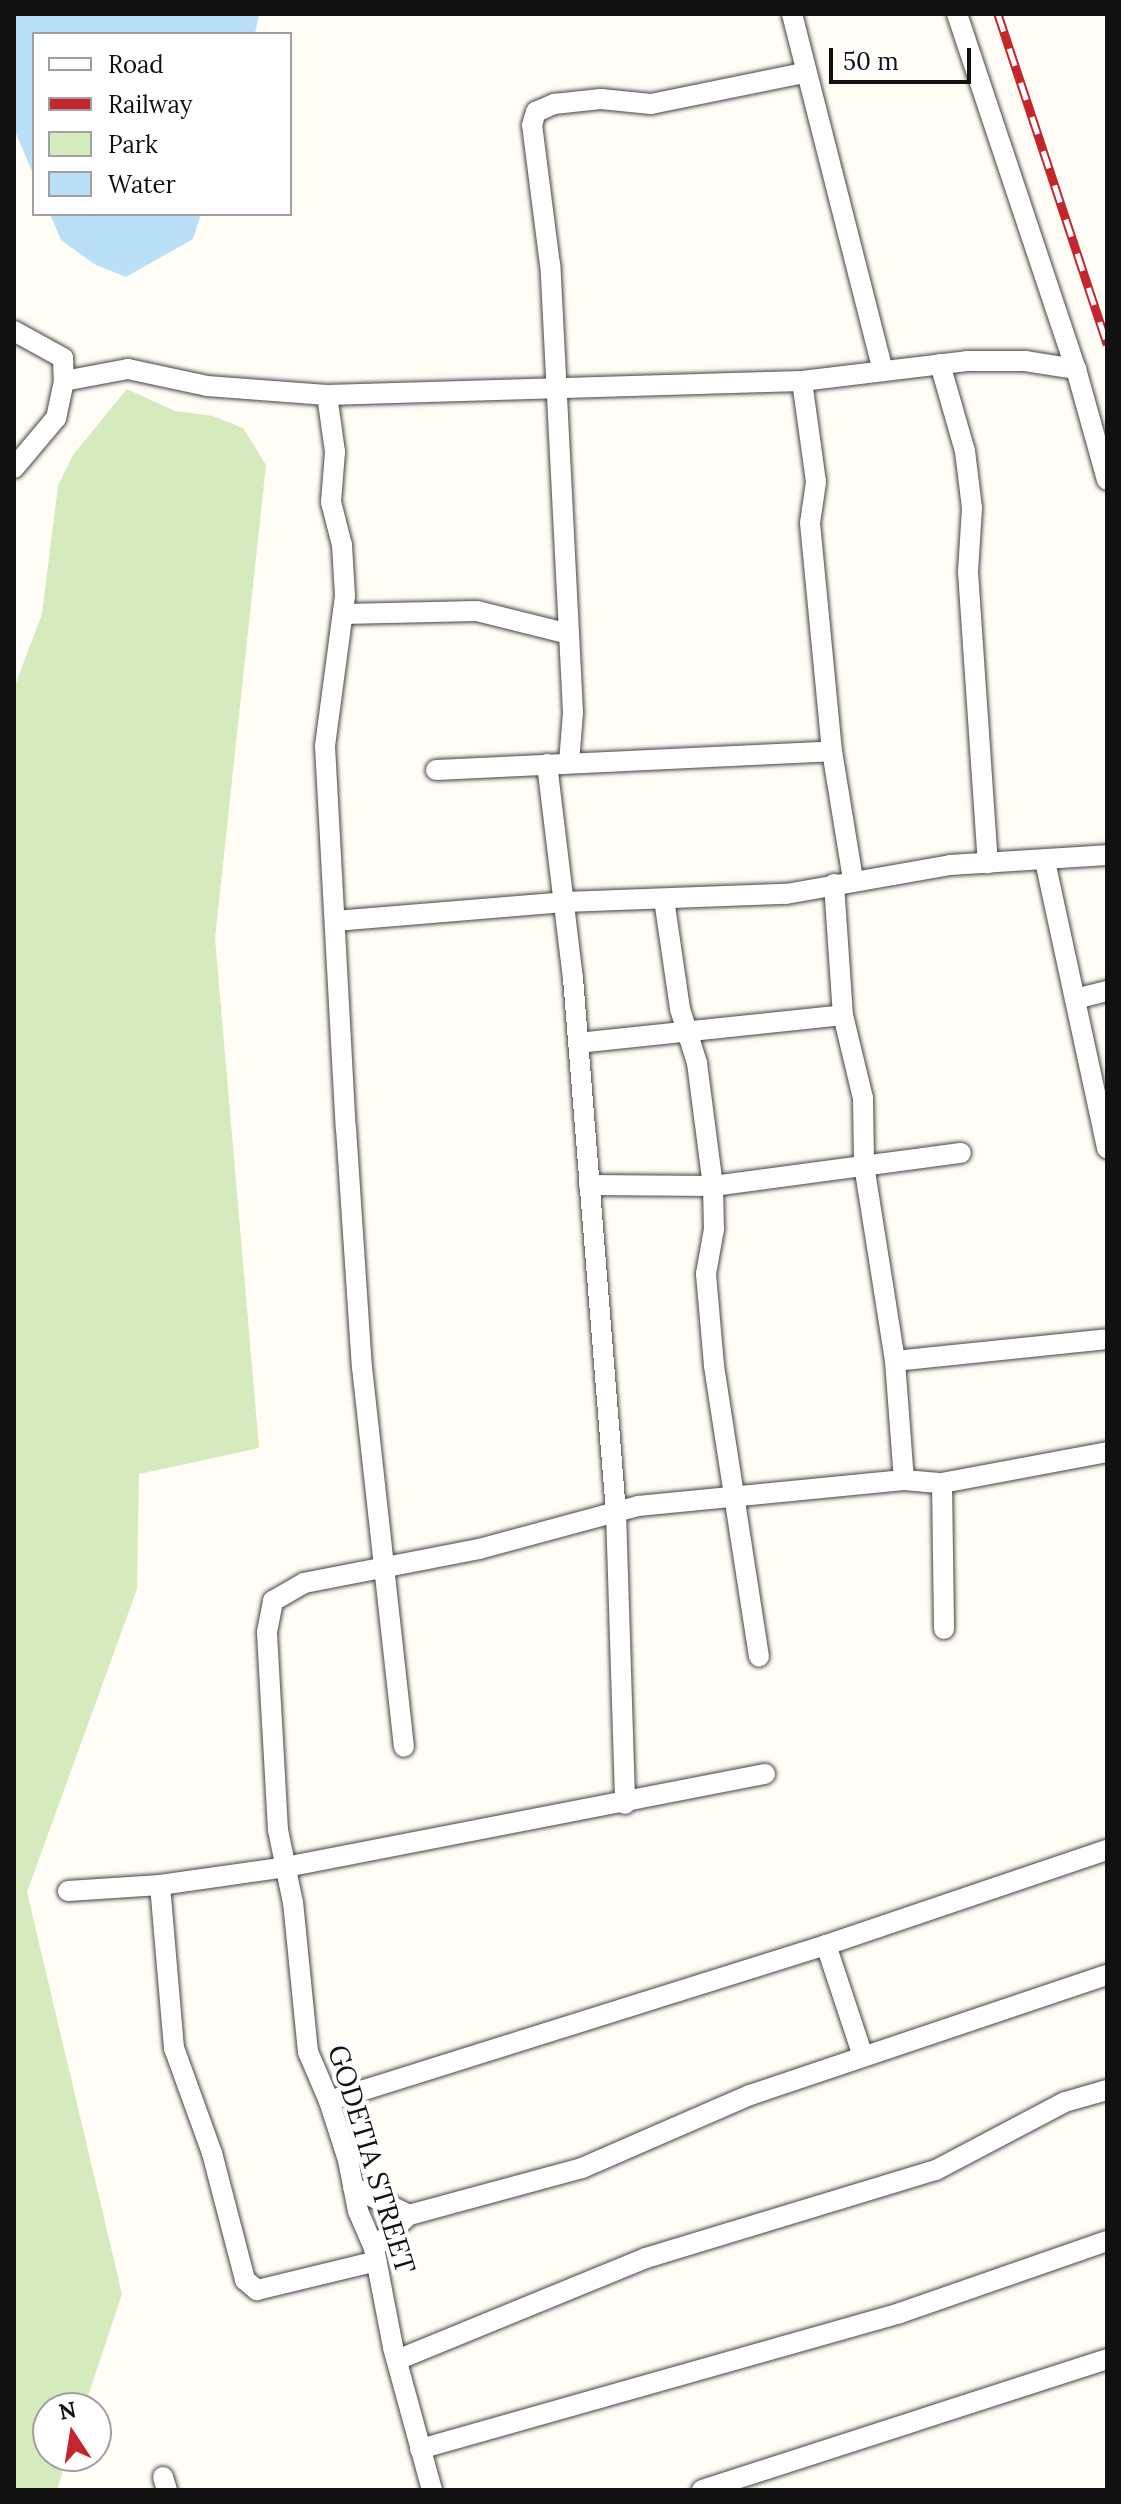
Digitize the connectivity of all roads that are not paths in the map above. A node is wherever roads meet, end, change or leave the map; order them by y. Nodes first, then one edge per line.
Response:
1 (792, 14) edge
2 (957, 14) edge
3 (803, 73) junction
4 (14, 331) edge
5 (940, 364) junction
6 (1076, 369) junction
7 (883, 371) junction
8 (64, 381) junction
9 (802, 381) junction
10 (554, 389) junction
11 (327, 395) junction
12 (14, 468) edge
13 (1107, 480) edge
14 (343, 614) junction
15 (569, 634) junction
16 (832, 751) junction
17 (569, 763) junction
18 (547, 764) junction
19 (436, 770) dead end
20 (1107, 855) edge
21 (1045, 861) junction
22 (988, 863) junction
23 (843, 881) junction
24 (664, 899) junction
25 (564, 902) junction
26 (335, 921) junction
27 (1107, 991) edge
28 (1075, 999) junction
29 (843, 1015) junction
30 (688, 1033) junction
31 (578, 1043) junction
32 (1107, 1148) edge
33 (961, 1153) dead end
34 (864, 1165) junction
35 (589, 1185) junction
36 (713, 1186) junction
37 (1107, 1339) edge
38 (895, 1361) junction
39 (1107, 1452) edge
40 (904, 1480) junction
41 (942, 1483) junction
42 (735, 1494) junction
43 (616, 1512) junction
44 (388, 1567) junction
45 (944, 1629) dead end
46 (759, 1657) dead end
47 (404, 1747) dead end
48 (765, 1774) dead end
49 (625, 1804) junction
50 (1107, 1850) edge
51 (286, 1867) junction
52 (160, 1885) junction
53 (68, 1891) dead end
54 (826, 1945) junction
55 (1107, 1975) edge
56 (863, 2056) junction
57 (1107, 2090) edge
58 (329, 2101) junction
59 (353, 2187) junction
60 (409, 2215) junction
61 (1107, 2241) edge
62 (376, 2254) junction
63 (1107, 2359) edge
64 (397, 2360) junction
65 (420, 2449) junction
66 (432, 2490) edge
67 (702, 2490) edge

1 - 3 street
2 - 6 street
3 - 7 street
3 - 10 street
4 - 8 street
5 - 6 street
5 - 7 street
5 - 22 street
6 - 13 street
7 - 9 street
8 - 11 street
8 - 12 street
9 - 10 street
9 - 16 street
10 - 11 street
10 - 15 street
11 - 14 street
14 - 15 street
14 - 26 street
15 - 17 street
16 - 17 street
16 - 23 street
17 - 18 street
18 - 19 street
18 - 25 street
20 - 21 street
21 - 22 street
21 - 28 street
22 - 23 street
23 - 24 street
23 - 29 street
24 - 25 street
24 - 30 street
25 - 26 street
25 - 31 street
26 - 44 street
27 - 28 street
28 - 32 street
29 - 30 street
29 - 34 street
30 - 31 street
30 - 36 street
31 - 35 street
33 - 34 street
34 - 36 street
34 - 38 street
35 - 36 street
35 - 43 street
36 - 42 street
37 - 38 street
38 - 40 street
39 - 41 street
40 - 41 street
40 - 42 street
41 - 45 street
42 - 43 street
42 - 46 street
43 - 44 street
43 - 49 street
44 - 47 street
44 - 51 street, GODETIA STREET
48 - 49 street
49 - 51 street
50 - 54 street
51 - 52 street
51 - 58 street, GODETIA STREET
52 - 53 street
52 - 62 street
54 - 56 street
54 - 58 street
55 - 56 street
56 - 60 street
57 - 64 street
58 - 59 street, GODETIA STREET
59 - 60 street
59 - 62 street, GODETIA STREET
60 - 62 street
61 - 65 street
62 - 64 street, GODETIA STREET
63 - 67 street
64 - 65 street, GODETIA STREET
65 - 66 street, GODETIA STREET

